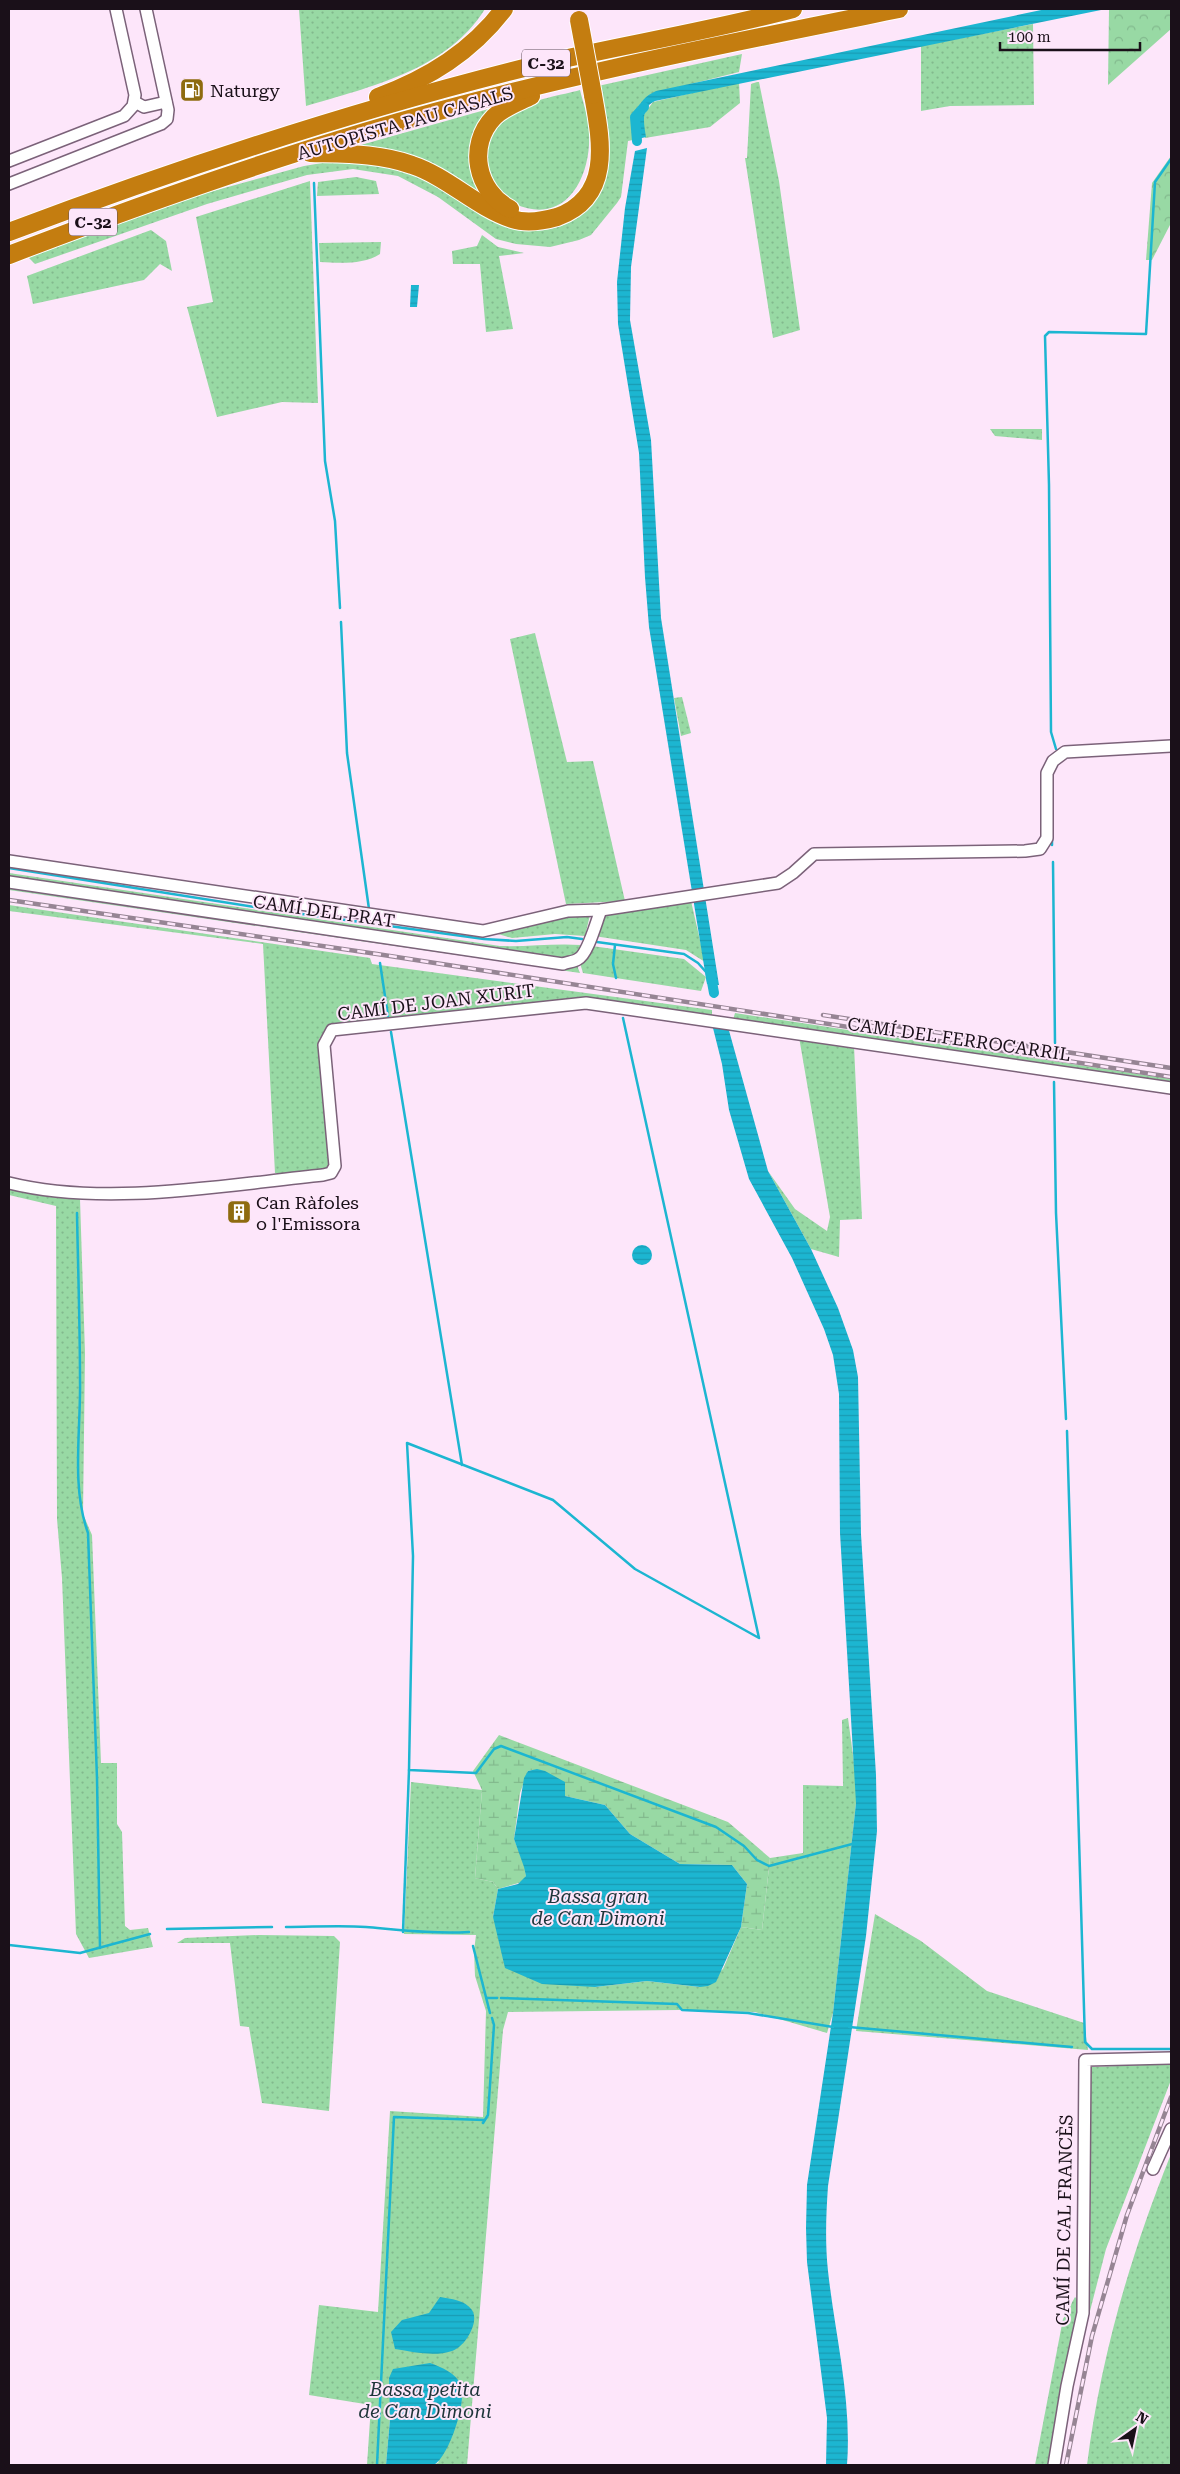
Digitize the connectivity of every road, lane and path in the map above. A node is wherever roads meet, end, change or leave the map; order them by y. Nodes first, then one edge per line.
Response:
1 (116, 9) edge
2 (146, 9) edge
3 (504, 9) edge
4 (792, 9) edge
5 (899, 9) edge
6 (578, 14) edge
7 (569, 79) junction
8 (134, 102) junction
9 (166, 102) junction
10 (302, 130) junction
11 (297, 153) junction
12 (9, 160) edge
13 (9, 184) edge
14 (548, 219) junction
15 (9, 232) edge
16 (9, 255) edge
17 (1171, 746) edge
18 (9, 861) edge
19 (9, 882) edge
20 (600, 910) junction
21 (742, 1026) joint
22 (1171, 1088) edge
23 (9, 1183) edge
24 (1171, 2058) edge
25 (1171, 2129) edge
26 (1153, 2169) dead end
27 (1054, 2465) edge

1 - 8 street
2 - 9 street
3 - 10 highway
4 - 10 highway, AUTOPISTA PAU CASALS / C-32
5 - 7 highway, AUTOPISTA PAU CASALS / C-32
6 - 14 highway, bridge
7 - 11 highway, AUTOPISTA PAU CASALS / C-32
7 - 14 highway
8 - 9 street
8 - 12 street
9 - 13 street
10 - 15 highway, AUTOPISTA PAU CASALS / C-32
11 - 14 highway
11 - 16 highway, AUTOPISTA PAU CASALS / C-32
17 - 20 street
18 - 20 street
19 - 20 street, CAMÍ DEL PRAT
21 - 22 street, CAMÍ DEL FERROCARRIL
21 - 23 street, CAMÍ DE JOAN XURIT
24 - 27 street, CAMÍ DE CAL FRANCÈS
25 - 26 street

